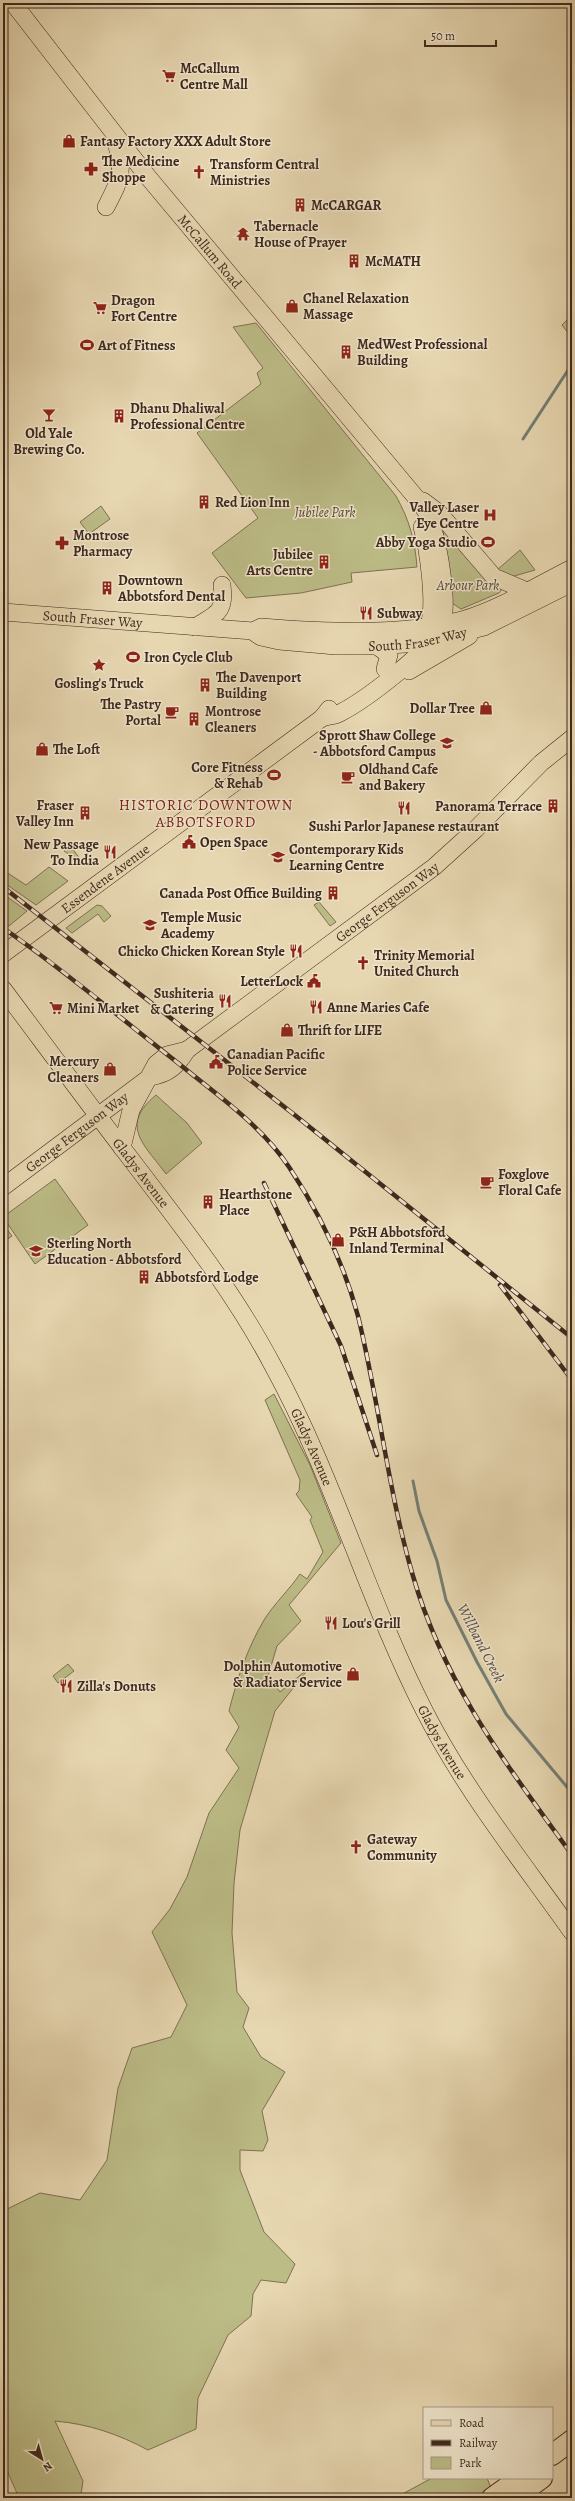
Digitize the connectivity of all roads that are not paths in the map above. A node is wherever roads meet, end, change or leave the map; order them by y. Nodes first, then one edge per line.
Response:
1 (13, 3) edge
2 (113, 132) junction
3 (106, 207) dead end
4 (414, 495) junction
5 (572, 568) edge
6 (572, 583) edge
7 (222, 585) dead end
8 (527, 591) junction
9 (3, 612) edge
10 (195, 627) junction
11 (484, 627) junction
12 (254, 631) junction
13 (430, 633) junction
14 (377, 646) junction
15 (385, 669) junction
16 (380, 686) junction
17 (322, 718) junction
18 (572, 738) edge
19 (3, 954) edge
20 (3, 989) edge
21 (150, 1077) junction
22 (98, 1116) junction
23 (122, 1148) junction
24 (3, 1187) edge
25 (572, 1932) edge
26 (572, 2440) edge
27 (553, 2454) edge
28 (572, 2457) edge
29 (553, 2470) edge
30 (519, 2479) edge
31 (541, 2479) edge
32 (492, 2498) edge
33 (515, 2498) edge

1 - 2 main road, McCallum Road
2 - 3 main road
2 - 4 main road, McCallum Road
4 - 8 main road
4 - 13 main road, McCallum Road
5 - 8 main road, South Fraser Way
6 - 11 main road, South Fraser Way
7 - 10 main road
8 - 13 main road, South Fraser Way
9 - 10 main road, South Fraser Way
10 - 12 main road, South Fraser Way
11 - 13 main road, South Fraser Way
11 - 16 main road
12 - 13 main road, South Fraser Way
12 - 14 main road, South Fraser Way
13 - 14 main road, South Fraser Way
13 - 15 main road, Essendene Avenue
13 - 16 main road, Essendene Avenue
14 - 15 main road
15 - 17 main road, Essendene Avenue
16 - 17 main road, Essendene Avenue
17 - 19 main road, Essendene Avenue
18 - 21 main road, George Ferguson Way
20 - 22 main road, Gladys Avenue
21 - 22 main road, George Ferguson Way
21 - 23 main road
22 - 23 main road, Gladys Avenue
22 - 24 main road, George Ferguson Way
23 - 25 main road, Gladys Avenue
26 - 27 highway
28 - 29 highway
30 - 32 highway
31 - 33 highway

